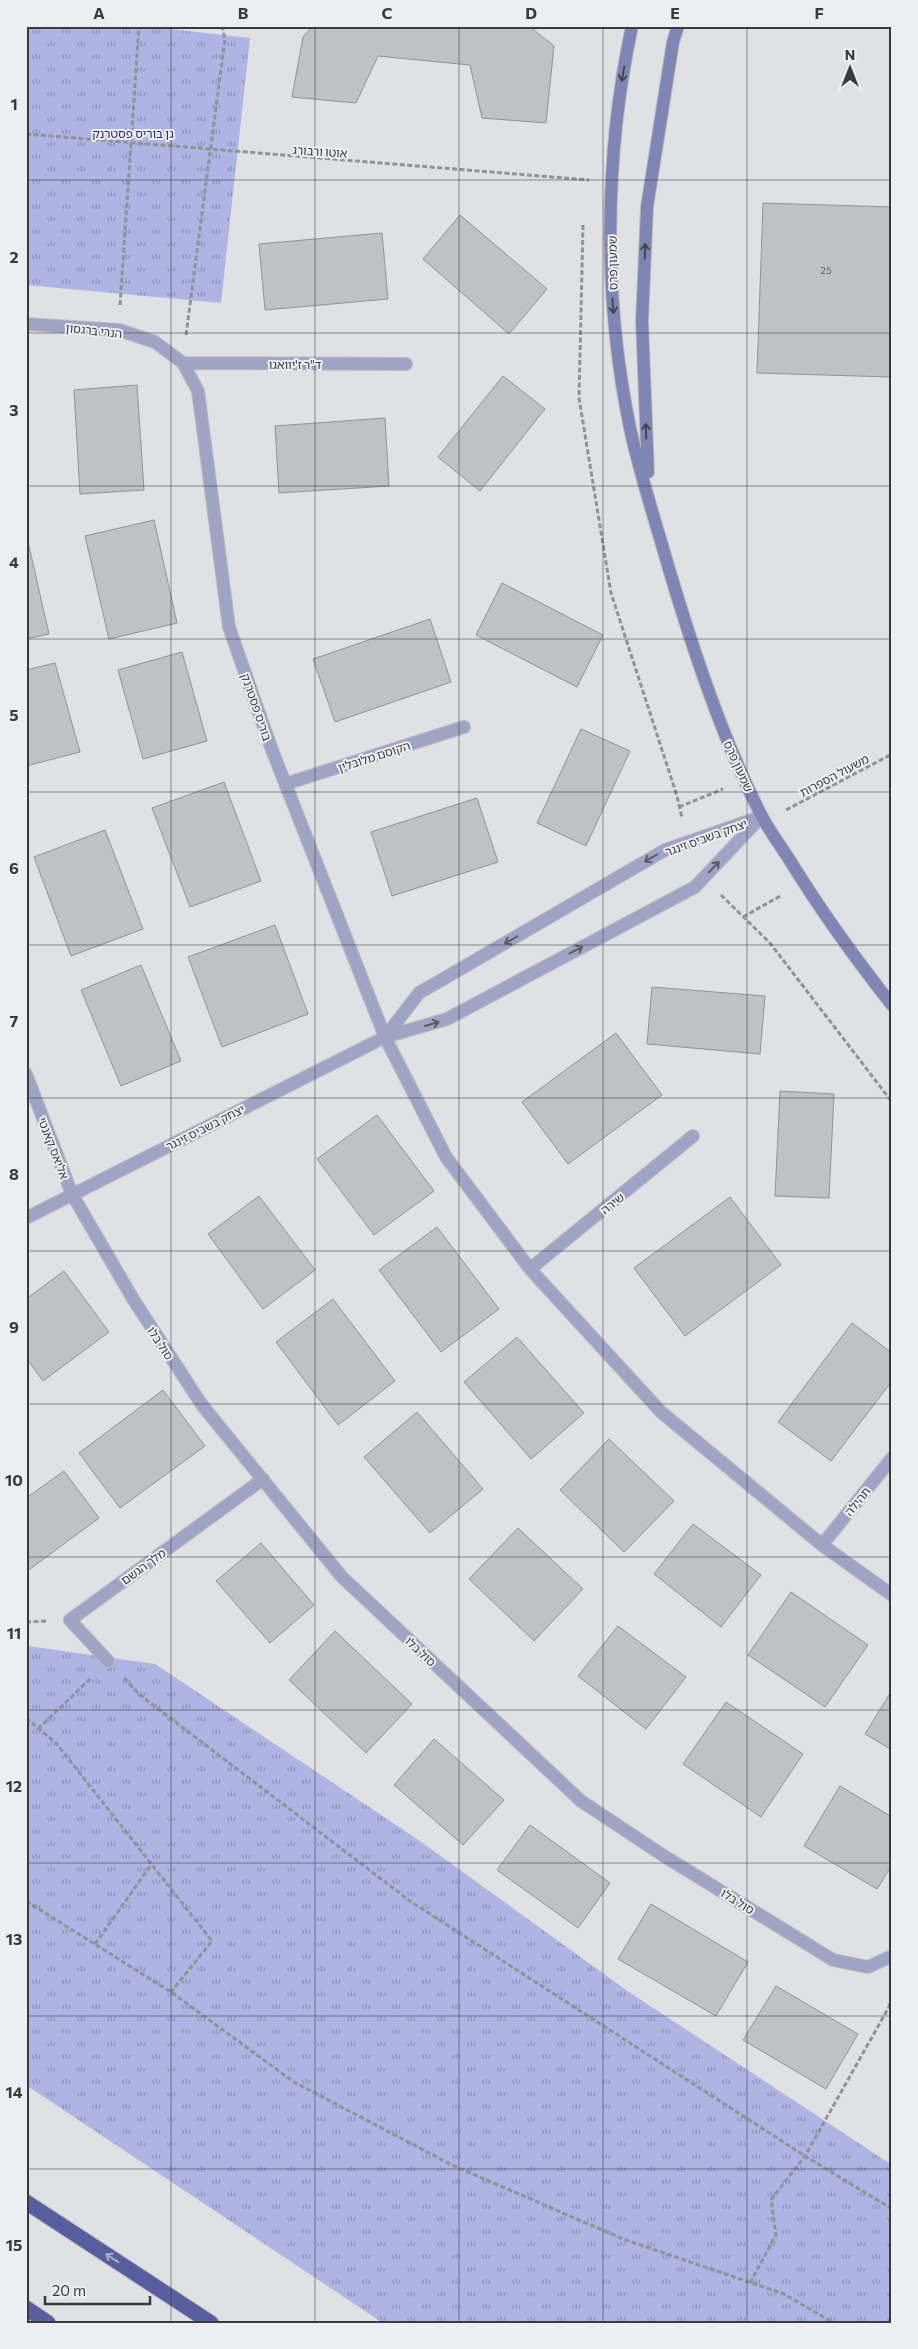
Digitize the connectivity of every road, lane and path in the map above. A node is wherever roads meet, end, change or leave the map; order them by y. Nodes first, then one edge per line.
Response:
1 (140, 26) edge
2 (222, 26) edge
3 (632, 26) edge
4 (678, 26) edge
5 (26, 134) edge
6 (131, 144) junction
7 (209, 151) junction
8 (613, 182) junction
9 (26, 324) edge
10 (119, 330) junction
11 (183, 363) junction
12 (406, 364) dead end
13 (648, 497) junction
14 (464, 727) dead end
15 (892, 754) edge
16 (285, 784) junction
17 (784, 812) dead end
18 (762, 816) junction
19 (892, 1005) edge
20 (385, 1037) junction
21 (26, 1074) edge
22 (693, 1136) dead end
23 (72, 1194) junction
24 (26, 1218) edge
25 (530, 1269) junction
26 (892, 1458) edge
27 (263, 1479) junction
28 (822, 1544) junction
29 (892, 1595) edge
30 (108, 1661) junction
31 (26, 1718) edge
32 (38, 1729) junction
33 (152, 1865) junction
34 (26, 1901) edge
35 (95, 1944) junction
36 (892, 1956) edge
37 (171, 1992) junction
38 (892, 1993) edge
39 (805, 2156) junction
40 (26, 2202) edge
41 (892, 2209) edge
42 (750, 2282) junction
43 (26, 2308) edge
44 (48, 2323) edge
45 (211, 2323) edge
46 (834, 2323) edge

1 - 6 path
2 - 7 path
3 -> 8 street, שמעון פרס
13 -> 4 street, שמעון פרס
5 - 6 path, אוטו ורבורג
6 - 7 path, אוטו ורבורג
6 - 10 path
7 - 8 path, אוטו ורבורג
7 - 11 path
8 -> 13 street, שמעון פרס
9 - 10 street, הנרי ברגסון
10 - 11 street, הנרי ברגסון
11 - 12 street, ד"ר ז'יוואגו
11 - 16 street, בוריס פסטרנק
13 - 18 street, שמעון פרס
14 - 16 street, הקוסם מלובלין
15 - 17 path, משעול הספרות
16 - 20 street, בוריס פסטרנק
18 - 19 street, שמעון פרס
18 -> 20 street, יצחק בשביס זינגר
20 -> 18 street, יצחק בשביס זינגר
20 - 23 street, יצחק בשביס זינגר
20 - 25 street
21 - 23 street, אליאס קאנטי
22 - 25 street, שירה
23 - 24 street, יצחק בשביס זינגר
23 - 27 street, סול בלו
25 - 28 street
26 - 28 street, תהילה
27 - 30 street, מלך הגשם
27 - 36 street, סול בלו
28 - 29 street
30 - 32 path
30 - 39 path
31 - 32 path
32 - 33 path
33 - 35 path
33 - 37 path
34 - 35 path
35 - 37 path
37 - 42 path
38 - 39 path
39 - 41 path
39 - 42 path
45 -> 40 highway
42 - 46 path
43 - 44 highway

